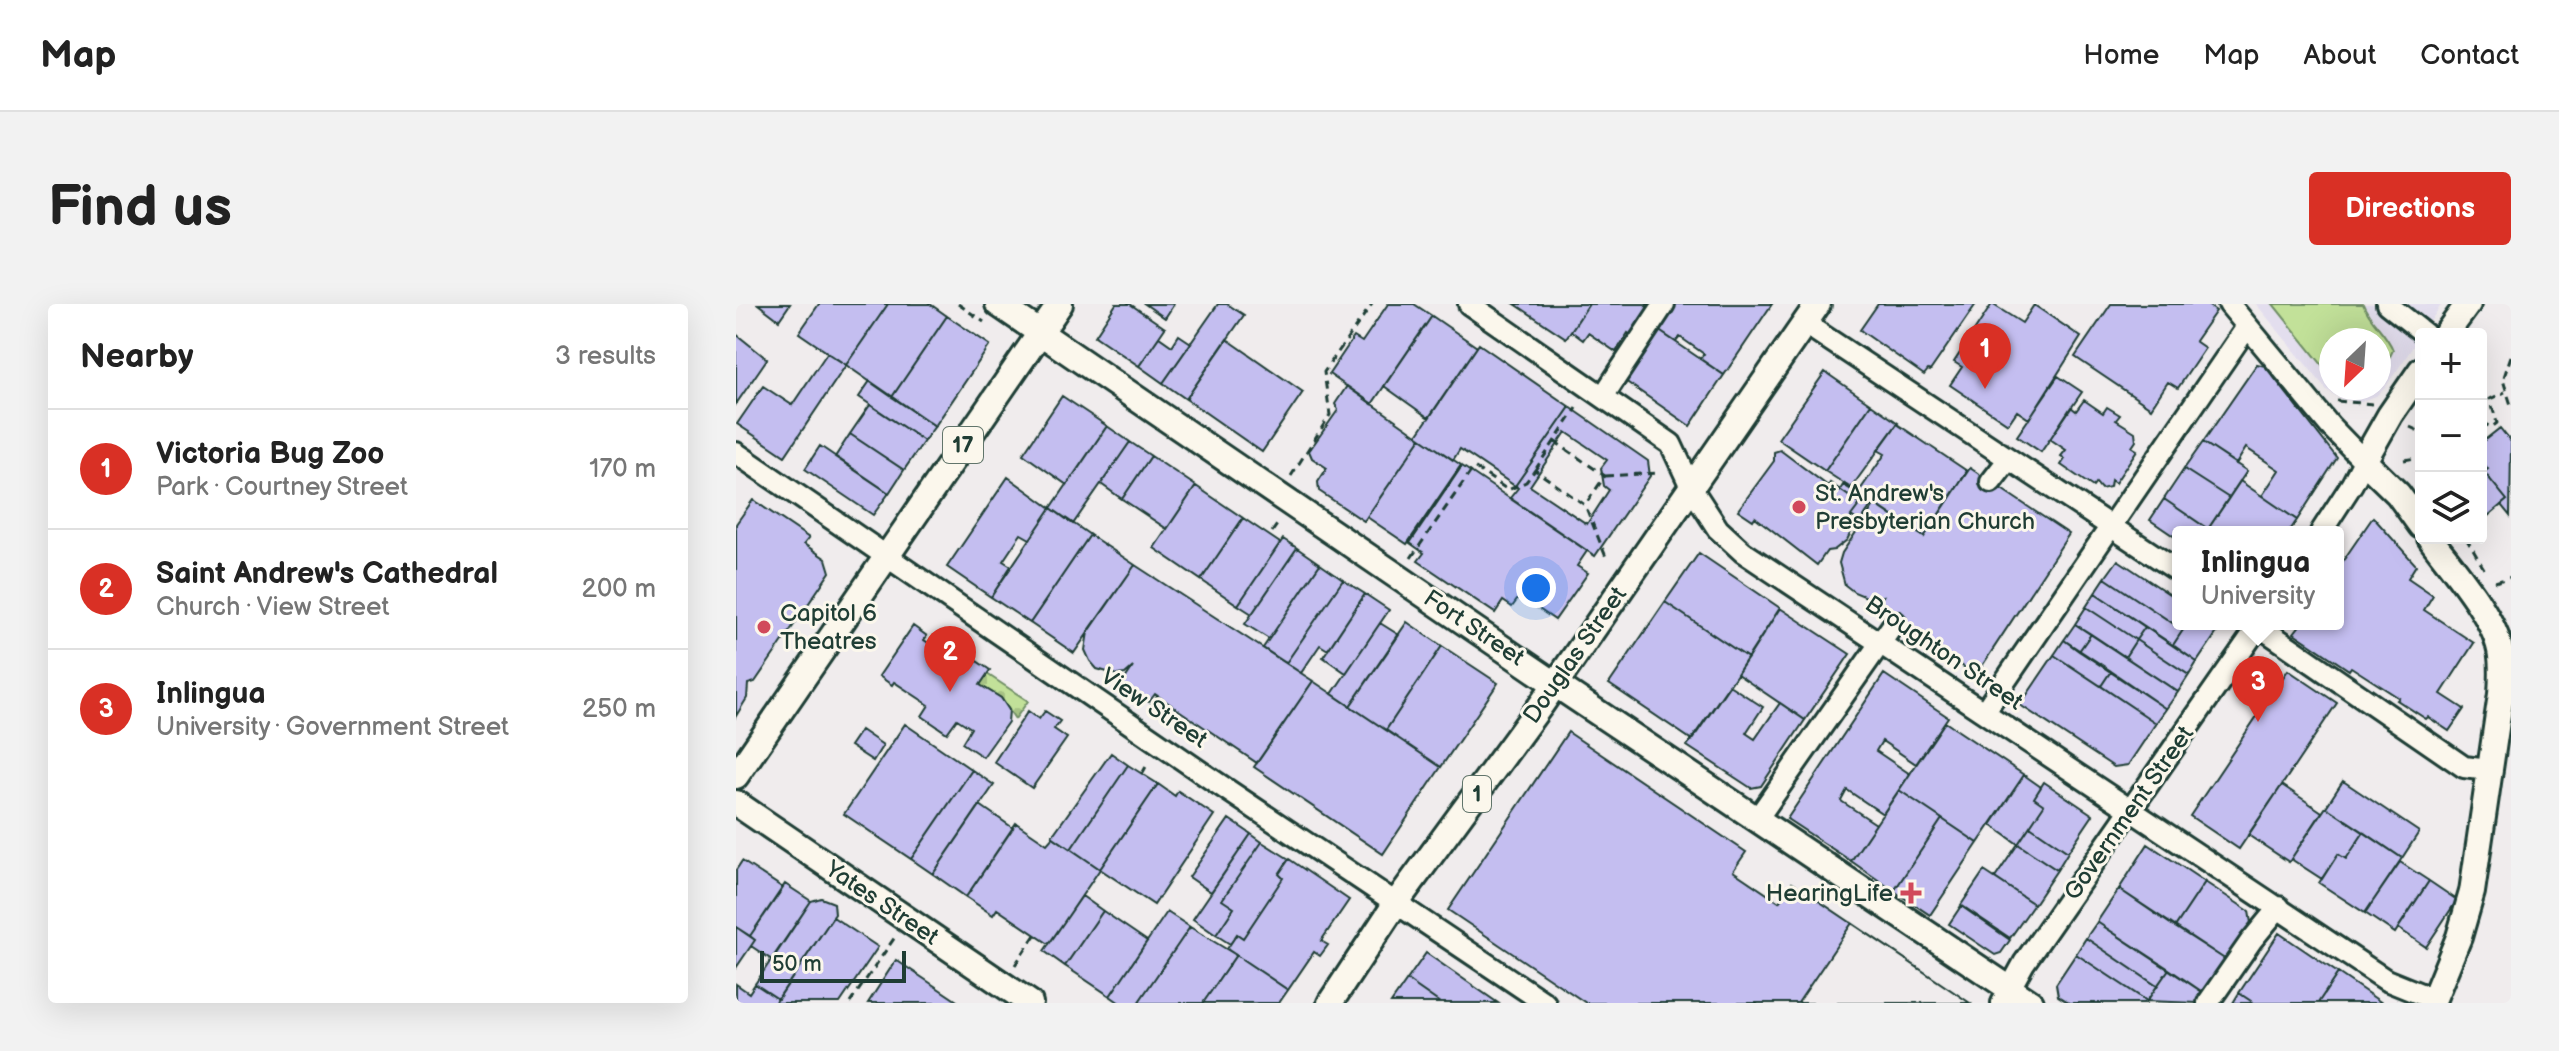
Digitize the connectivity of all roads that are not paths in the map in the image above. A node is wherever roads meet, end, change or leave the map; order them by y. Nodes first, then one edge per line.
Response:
1 (1060, 304) edge
2 (1469, 304) edge
3 (1664, 304) edge
4 (2229, 304) edge
5 (2387, 304) edge
6 (2468, 304) edge
7 (1811, 313) edge
8 (994, 315) edge
9 (2247, 327) junction
10 (2417, 328) edge
11 (2450, 328) edge
12 (1040, 334) junction
13 (2415, 379) edge
14 (1604, 395) junction
15 (736, 453) edge
16 (2008, 460) junction
17 (2364, 461) junction
18 (1991, 482) dead end
19 (1692, 489) junction
20 (2415, 518) edge
21 (2325, 526) edge
22 (2111, 527) junction
23 (2434, 544) edge
24 (887, 557) junction
25 (2172, 567) edge
26 (1895, 622) dead end
27 (2255, 630) edge
28 (2265, 630) edge
29 (1880, 642) junction
30 (1555, 684) junction
31 (1984, 712) junction
32 (2489, 770) junction
33 (736, 776) edge
34 (736, 803) edge
35 (2133, 809) junction
36 (1757, 819) junction
37 (1396, 903) junction
38 (2279, 907) junction
39 (2006, 996) edge
40 (2432, 1001) edge
41 (1030, 1003) edge
42 (1330, 1003) edge
43 (1545, 1003) edge
44 (2031, 1003) edge
45 (2208, 1003) edge

1 - 12 main road, 17
2 - 14 street, Broughton Street
3 - 14 street
4 - 9 street
5 - 10 street
6 - 11 main road
7 - 16 street
7 - 19 main road, Douglas Street / 1
8 - 12 main road, Fort Street
9 - 17 street
9 - 22 street
12 - 24 main road, 17
12 - 30 main road, Fort Street
13 - 17 main road
14 - 19 street, Broughton Street
15 - 24 street, View Street
16 - 18 street
16 - 22 street
17 - 20 main road
17 - 21 street
19 - 29 street, Broughton Street
19 - 30 main road, Douglas Street / 1
22 - 25 street
22 - 31 street
23 - 32 main road
24 - 33 main road, 17
24 - 37 street, View Street
26 - 29 street
27 - 35 street, Government Street
28 - 32 street
29 - 31 street, Broughton Street
29 - 36 street
30 - 36 main road, Fort Street
30 - 37 main road, Douglas Street / 1
31 - 35 street, Broughton Street
32 - 40 main road
34 - 41 main road, Yates Street
35 - 38 street, Broughton Street
35 - 39 street, Government Street
36 - 39 main road, Fort Street
37 - 42 main road, Douglas Street / 1
37 - 43 street, View Street
38 - 40 street, Broughton Street
38 - 45 street
39 - 44 main road, Fort Street

